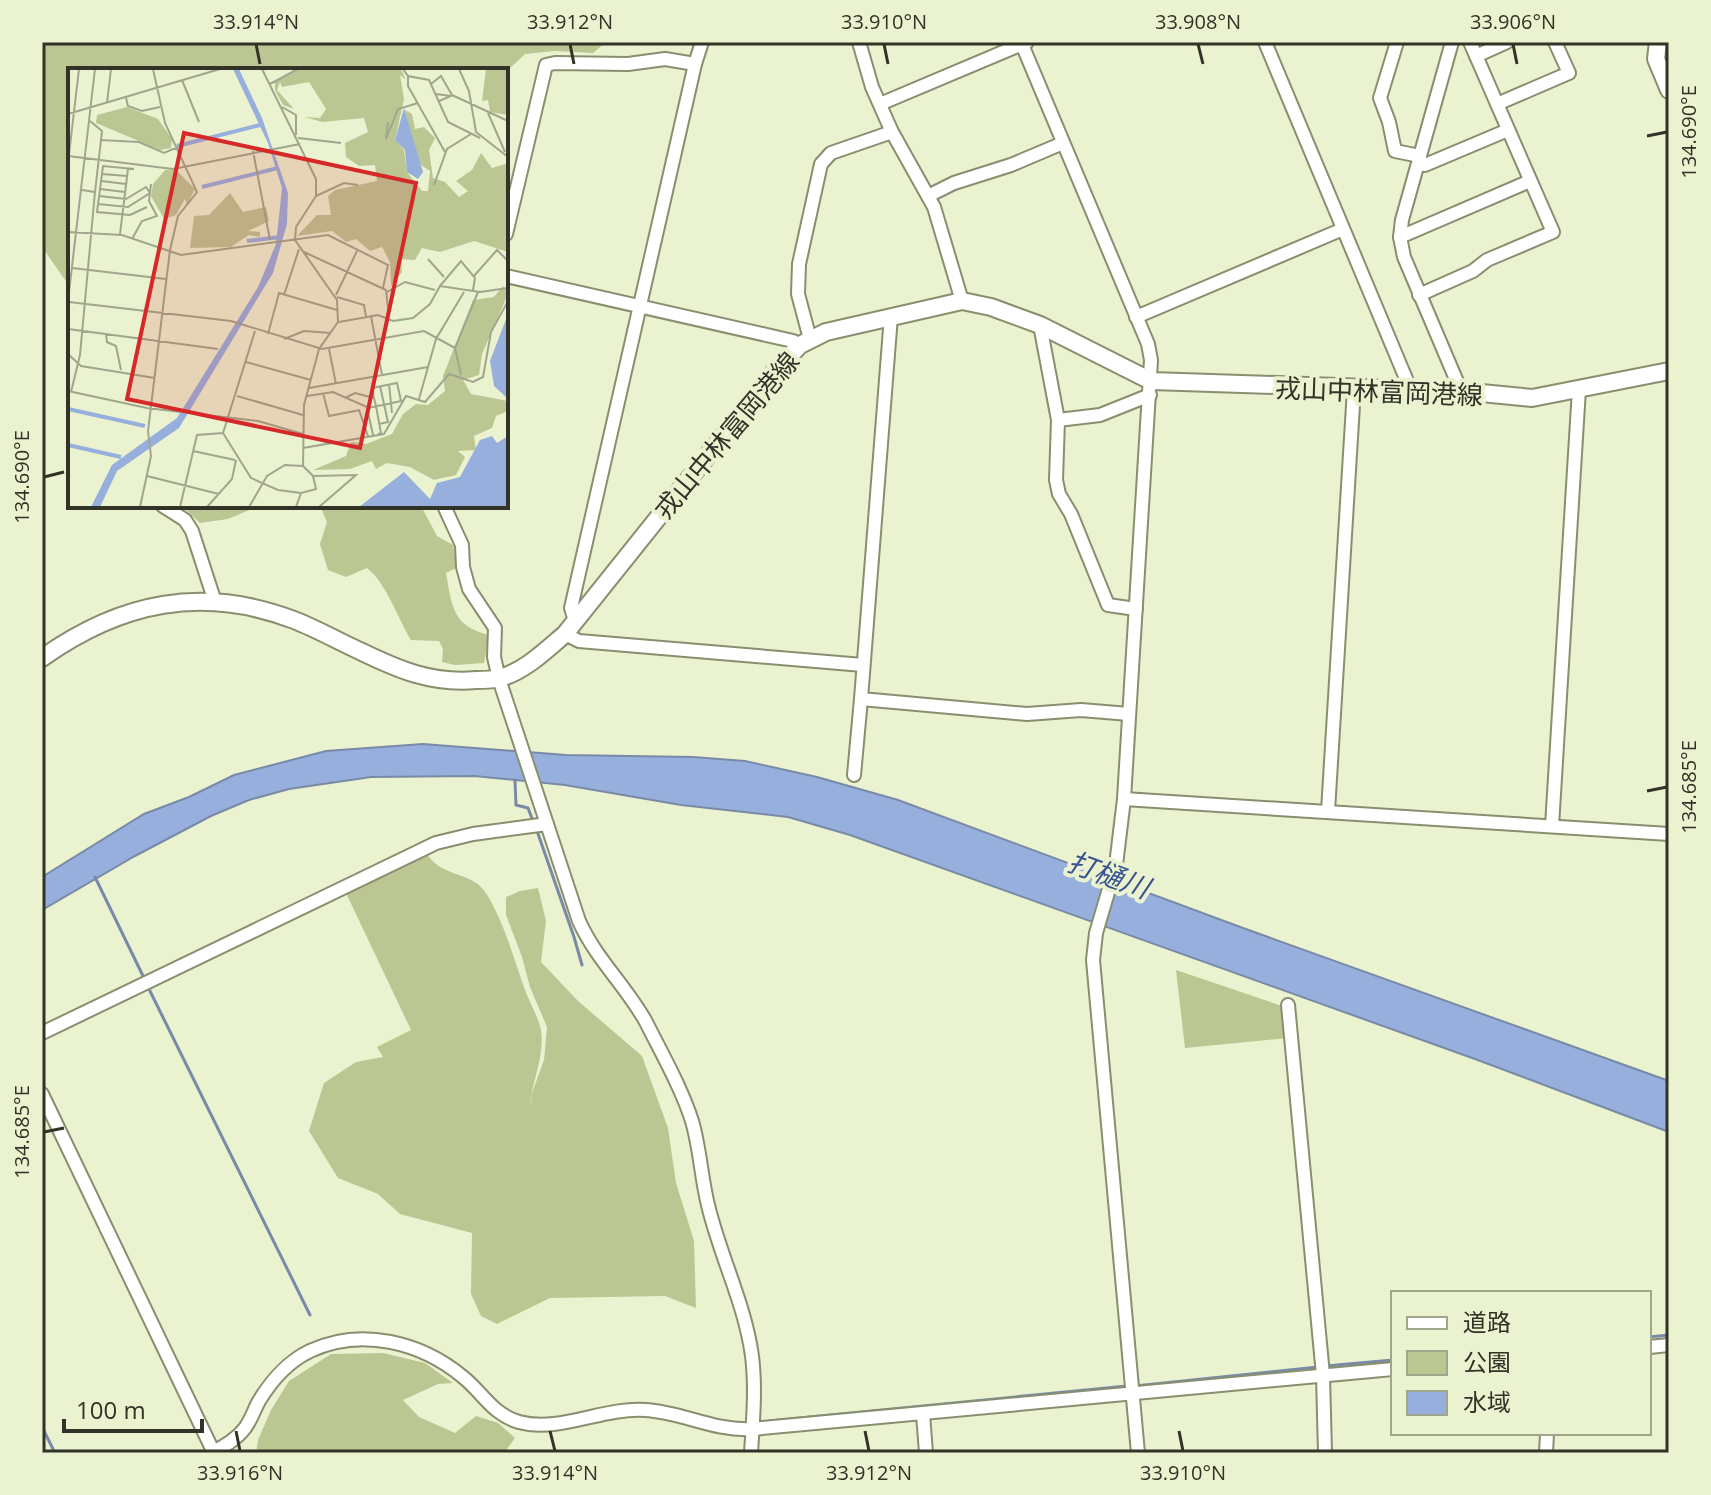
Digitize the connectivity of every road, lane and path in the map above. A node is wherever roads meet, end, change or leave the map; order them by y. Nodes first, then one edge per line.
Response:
1 (702, 42) edge
2 (859, 42) edge
3 (1265, 42) edge
4 (1397, 42) edge
5 (1452, 42) edge
6 (1470, 42) edge
7 (1507, 42) edge
8 (1555, 42) edge
9 (1658, 42) edge
10 (1023, 43) edge
11 (1476, 56) junction
12 (695, 64) junction
13 (1669, 90) edge
14 (880, 104) junction
15 (1497, 104) junction
16 (1508, 130) junction
17 (892, 132) junction
18 (1063, 143) junction
19 (1419, 160) junction
20 (1530, 181) junction
21 (928, 196) junction
22 (508, 226) edge
23 (1343, 229) junction
24 (1400, 237) junction
25 (508, 276) edge
26 (1419, 295) junction
27 (962, 301) junction
28 (641, 306) junction
29 (891, 316) junction
30 (1136, 317) junction
31 (1040, 325) junction
32 (805, 342) junction
33 (1669, 371) edge
34 (1151, 388) junction
35 (1354, 389) junction
36 (1579, 389) junction
37 (1409, 390) junction
38 (1461, 391) junction
39 (1058, 420) junction
40 (166, 508) edge
41 (445, 508) edge
42 (215, 602) junction
43 (1136, 609) junction
44 (570, 628) junction
45 (42, 658) edge
46 (863, 665) junction
47 (499, 679) junction
48 (861, 699) junction
49 (1129, 714) junction
50 (854, 775) dead end
51 (1124, 799) junction
52 (1328, 811) junction
53 (547, 824) junction
54 (1552, 826) junction
55 (1669, 834) edge
56 (1288, 1005) dead end
57 (42, 1033) edge
58 (42, 1094) edge
59 (1391, 1369) edge
60 (1323, 1375) junction
61 (1132, 1393) junction
62 (923, 1414) junction
63 (752, 1429) junction
64 (213, 1452) edge
65 (751, 1453) edge
66 (926, 1453) edge
67 (1138, 1453) edge
68 (1325, 1453) edge

1 - 12 street
2 - 14 street
3 - 23 street
4 - 19 street
5 - 19 street
6 - 11 street
7 - 11 street
8 - 15 street
9 - 13 main road
10 - 14 street
10 - 18 street
11 - 15 street
12 - 22 street
12 - 28 street
14 - 17 street
15 - 16 street
16 - 19 street
16 - 20 street
17 - 21 street
17 - 32 street
18 - 21 street
18 - 30 street
19 - 24 street
20 - 24 street
20 - 26 street
21 - 27 street
23 - 30 street
23 - 37 street
24 - 26 street
25 - 28 street
26 - 38 street
27 - 29 main road, 戎山中林富岡港線
27 - 31 main road, 戎山中林富岡港線
28 - 32 street
28 - 44 street
29 - 32 main road, 戎山中林富岡港線
29 - 46 street
30 - 34 street
31 - 34 main road, 戎山中林富岡港線
31 - 39 street
32 - 44 main road, 戎山中林富岡港線
33 - 36 main road, 戎山中林富岡港線
34 - 35 main road, 戎山中林富岡港線
34 - 39 street
34 - 43 street
35 - 37 main road, 戎山中林富岡港線
35 - 52 street
36 - 38 main road, 戎山中林富岡港線
36 - 54 street
37 - 38 main road, 戎山中林富岡港線
39 - 43 street
40 - 42 street
41 - 47 street
42 - 45 main road, 戎山中林富岡港線
42 - 47 main road, 戎山中林富岡港線
43 - 49 street
44 - 46 street
44 - 47 main road, 戎山中林富岡港線
46 - 48 street
47 - 53 street
48 - 49 street
48 - 50 street
49 - 51 street
51 - 52 street
51 - 61 street
52 - 54 street
53 - 57 street
53 - 63 street
54 - 55 street
56 - 60 street
58 - 64 street
59 - 60 street
60 - 61 street
60 - 68 street
61 - 62 street
61 - 67 street
62 - 63 street
62 - 66 street
63 - 64 street
63 - 65 street

